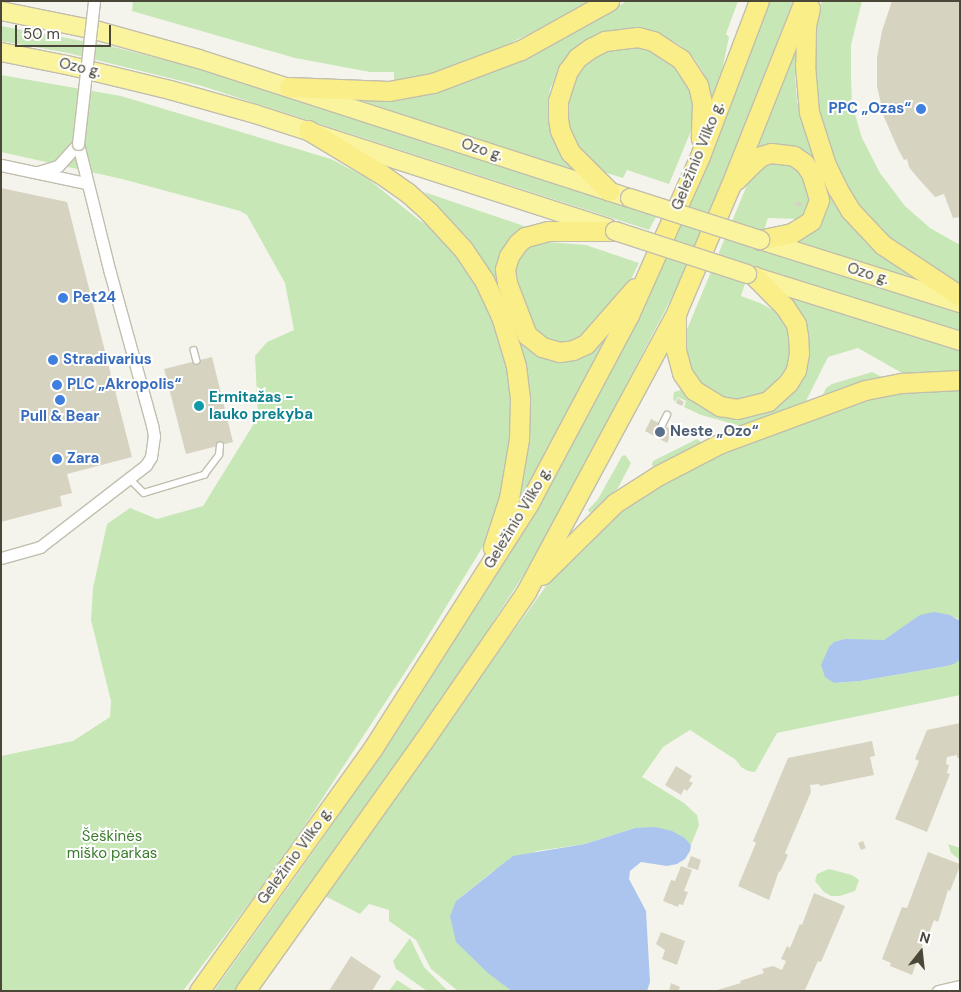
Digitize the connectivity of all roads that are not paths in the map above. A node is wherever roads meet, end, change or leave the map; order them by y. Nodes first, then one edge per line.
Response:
1 (94, 1) edge
2 (609, 1) edge
3 (759, 1) edge
4 (804, 1) edge
5 (811, 1) edge
6 (1, 11) edge
7 (1, 52) edge
8 (289, 87) junction
9 (308, 130) junction
10 (78, 144) junction
11 (700, 156) junction
12 (1, 165) edge
13 (35, 172) junction
14 (86, 183) junction
15 (730, 187) junction
16 (609, 191) junction
17 (615, 231) junction
18 (760, 240) junction
19 (649, 270) junction
20 (751, 275) junction
21 (960, 296) edge
22 (960, 303) edge
23 (677, 311) junction
24 (960, 341) edge
25 (194, 350) dead end
26 (198, 361) dead end
27 (960, 380) edge
28 (667, 415) dead end
29 (662, 425) dead end
30 (220, 446) dead end
31 (129, 478) junction
32 (1, 558) edge
33 (480, 582) junction
34 (526, 592) junction
35 (960, 986) edge
36 (199, 991) edge
37 (245, 991) edge
38 (938, 991) edge

1 - 10 street, bridge
2 - 8 highway
3 - 11 highway, Geležinio Vilko g.
4 - 15 highway
5 - 21 highway
6 - 8 main road, Ozo g.
7 - 9 main road, Ozo g.
8 - 16 main road, Ozo g.
9 - 17 main road, Ozo g.
9 - 33 highway
10 - 13 street
10 - 14 street
11 - 16 highway
11 - 19 highway, Geležinio Vilko g.
12 - 13 street
13 - 14 street
14 - 31 street
15 - 18 highway
15 - 23 highway
16 - 18 main road, Ozo g., bridge
17 - 19 highway
17 - 20 main road, Ozo g., bridge
18 - 22 main road, Ozo g.
19 - 33 highway, Geležinio Vilko g.
20 - 23 highway
20 - 24 main road, Ozo g.
23 - 34 highway
25 - 26 lane
27 - 34 highway
28 - 29 lane
30 - 31 lane
31 - 32 street
33 - 36 highway, Geležinio Vilko g.
34 - 37 highway
35 - 38 street

